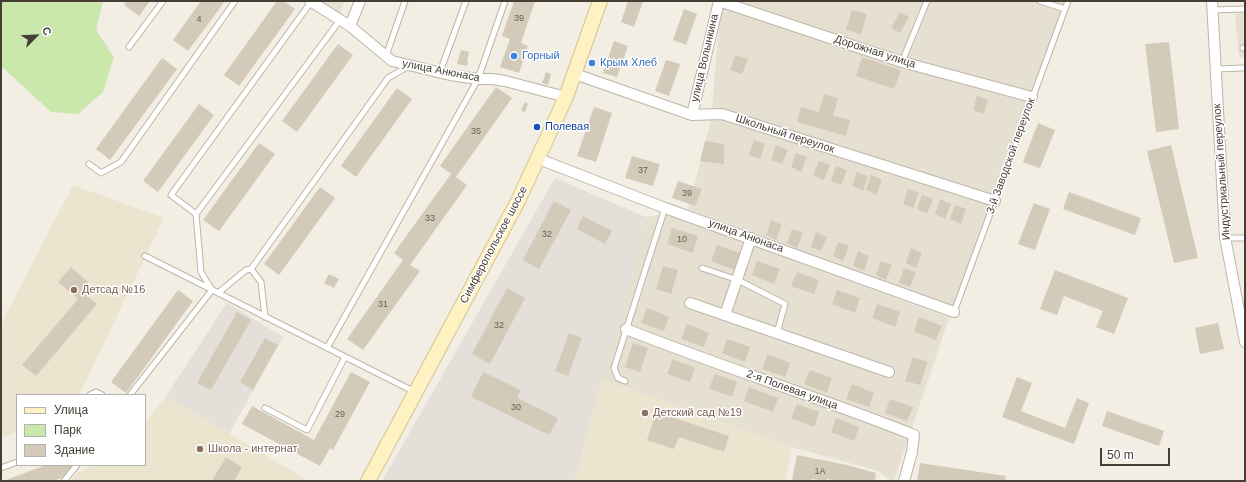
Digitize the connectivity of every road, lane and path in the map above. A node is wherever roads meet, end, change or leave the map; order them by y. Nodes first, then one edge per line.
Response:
1 (163, 1) edge
2 (236, 1) edge
3 (311, 1) edge
4 (360, 1) edge
5 (405, 1) edge
6 (466, 1) edge
7 (505, 1) edge
8 (600, 1) edge
9 (719, 1) edge
10 (927, 1) edge
11 (1040, 1) edge
12 (1068, 1) edge
13 (1212, 6) edge
14 (1065, 9) junction
15 (1245, 9) edge
16 (340, 20) junction
17 (350, 26) junction
18 (129, 47) dead end
19 (386, 56) junction
20 (902, 62) junction
21 (410, 65) junction
22 (1245, 68) edge
23 (1215, 69) junction
24 (440, 72) junction
25 (575, 74) junction
26 (478, 79) junction
27 (566, 97) junction
28 (1032, 97) junction
29 (692, 115) junction
30 (539, 159) junction
31 (89, 164) dead end
32 (995, 201) junction
33 (665, 208) junction
34 (196, 214) junction
35 (751, 238) junction
36 (1225, 238) junction
37 (1245, 238) edge
38 (145, 256) dead end
39 (702, 268) dead end
40 (251, 269) junction
41 (737, 280) junction
42 (212, 290) junction
43 (218, 293) junction
44 (690, 303) dead end
45 (954, 312) joint
46 (725, 315) junction
47 (265, 317) junction
48 (626, 329) junction
49 (777, 333) junction
50 (1245, 342) edge
51 (327, 348) junction
52 (345, 357) junction
53 (889, 372) dead end
54 (625, 381) dead end
55 (416, 392) junction
56 (131, 394) edge
57 (265, 408) dead end
58 (16, 462) edge
59 (76, 466) edge
60 (1, 468) edge
61 (64, 481) edge
62 (368, 481) edge
63 (904, 481) edge

1 - 18 lane
2 - 31 lane
3 - 16 street, улица Анюнаса
3 - 34 lane
4 - 17 street
5 - 19 lane
6 - 24 lane
7 - 26 lane
8 - 25 main road, Симферопольское шоссе
9 - 20 street, Дорожная улица
9 - 29 street, улица Волынкина
10 - 20 lane
11 - 14 lane
12 - 14 lane, 3-й Заводской переулок
13 - 15 lane
13 - 23 street, Индустриальный переулок
14 - 28 lane, 3-й Заводской переулок
16 - 17 street, улица Анюнаса
16 - 34 lane
17 - 19 street, улица Анюнаса
19 - 21 street, улица Анюнаса
20 - 28 street, Дорожная улица
21 - 24 street, улица Анюнаса
21 - 40 lane
22 - 23 lane
23 - 36 street, Индустриальный переулок
24 - 26 street, улица Анюнаса
25 - 27 main road, Симферопольское шоссе
25 - 29 street, Школьный переулок
26 - 27 street, улица Анюнаса
26 - 51 lane
27 - 30 main road, Симферопольское шоссе
28 - 32 lane, 3-й Заводской переулок
29 - 32 street, Школьный переулок
30 - 33 street, улица Анюнаса
30 - 55 main road, Симферопольское шоссе
32 - 45 lane, 3-й Заводской переулок
33 - 35 street, улица Анюнаса
33 - 48 lane
34 - 42 lane
35 - 41 street
35 - 45 street, улица Анюнаса
36 - 37 lane
36 - 50 street, Индустриальный переулок
38 - 42 lane
39 - 41 lane
40 - 43 lane
40 - 47 lane
41 - 46 street
41 - 49 lane
42 - 43 lane
42 - 56 lane
43 - 47 lane
44 - 46 street
46 - 49 street
47 - 51 lane
48 - 54 lane
48 - 63 street, 2-я Полевая улица
49 - 53 street
51 - 52 lane
52 - 55 lane
52 - 57 lane
55 - 62 main road, Симферопольское шоссе
58 - 60 lane
59 - 61 lane

